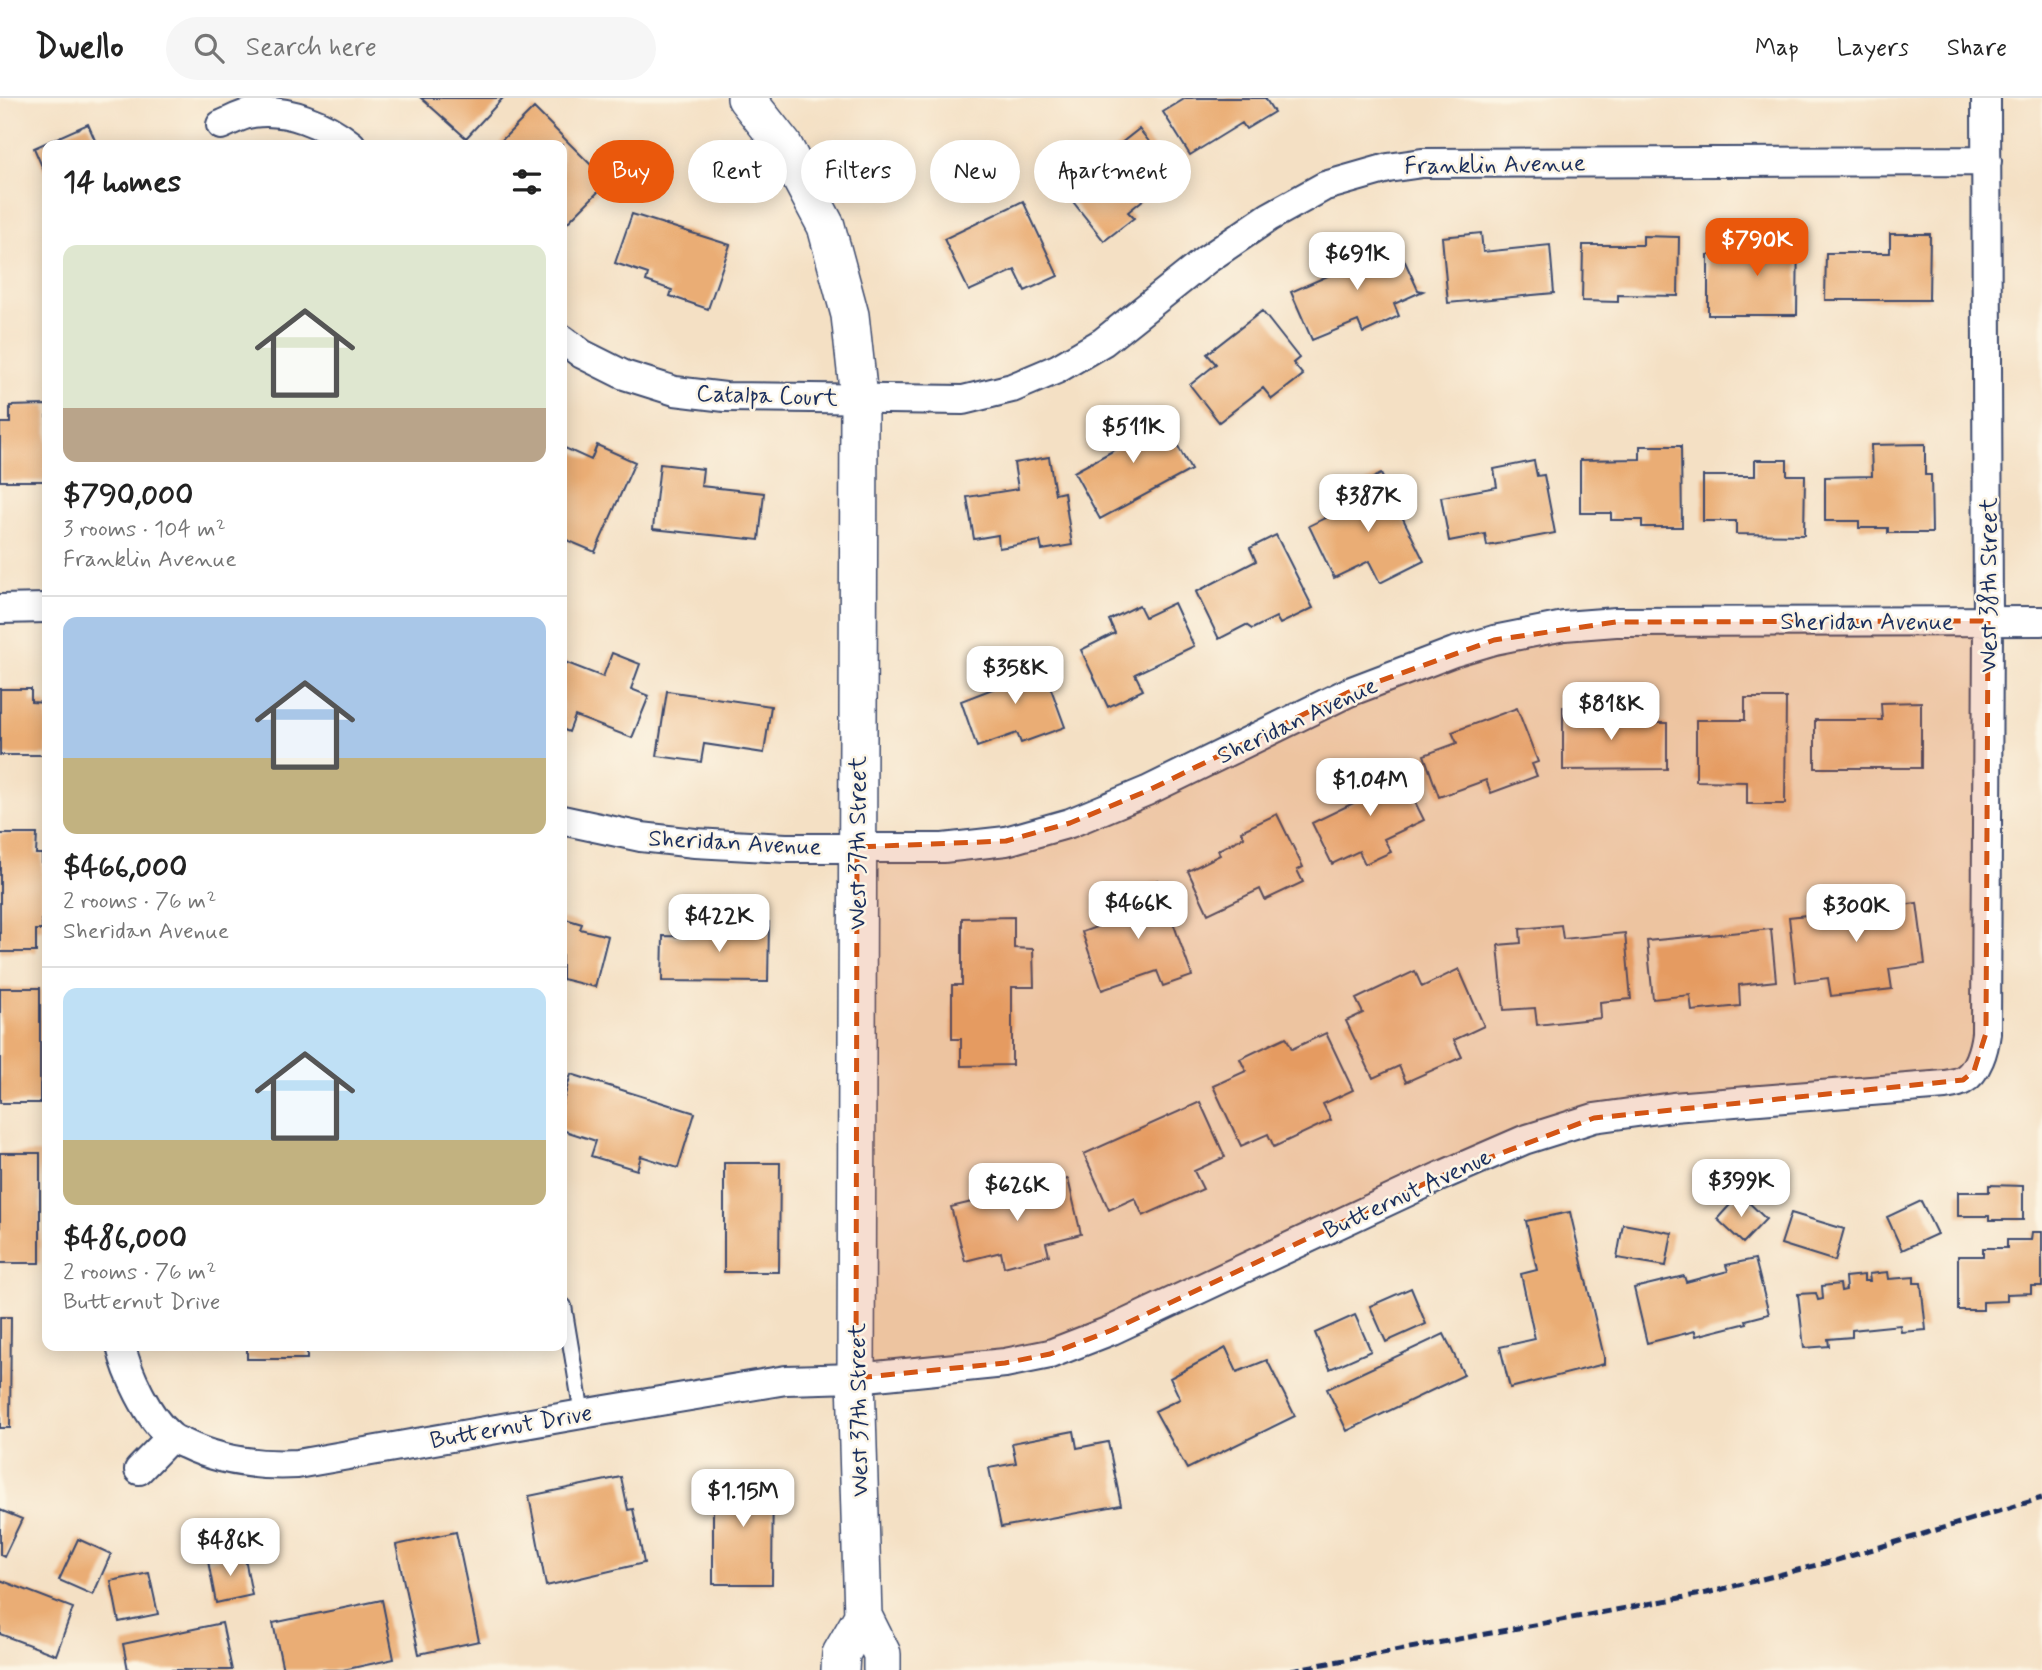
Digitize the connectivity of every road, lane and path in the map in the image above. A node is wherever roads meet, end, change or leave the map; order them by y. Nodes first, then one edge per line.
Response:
1 (746, 98) edge
2 (1986, 98) edge
3 (221, 125) dead end
4 (344, 140) edge
5 (1987, 161) junction
6 (567, 343) edge
7 (859, 398) junction
8 (42, 608) edge
9 (0, 609) edge
10 (1988, 621) junction
11 (2042, 621) edge
12 (567, 821) edge
13 (858, 847) junction
14 (1974, 1071) joint
15 (567, 1324) edge
16 (123, 1351) edge
17 (856, 1378) junction
18 (582, 1414) junction
19 (171, 1437) junction
20 (139, 1470) dead end
21 (863, 1616) junction
22 (840, 1670) edge
23 (882, 1670) edge

1 - 7 street, West 37th Street
2 - 5 street, West 38th Street
3 - 4 street
5 - 7 street, Franklin Avenue
5 - 10 street, West 38th Street
6 - 7 street, Catalpa Court
7 - 13 street, West 37th Street
8 - 9 street
10 - 11 street, Sheridan Avenue
10 - 13 street, Sheridan Avenue
10 - 14 street, West 38th Street
12 - 13 street, Sheridan Avenue
13 - 17 street, West 37th Street
14 - 17 street, Butternut Avenue
15 - 18 lane
16 - 19 street
17 - 18 street, Butternut Drive
17 - 21 street, West 37th Street
18 - 19 street, Butternut Drive
19 - 20 street
21 - 22 street
21 - 23 street, West 37th Street

